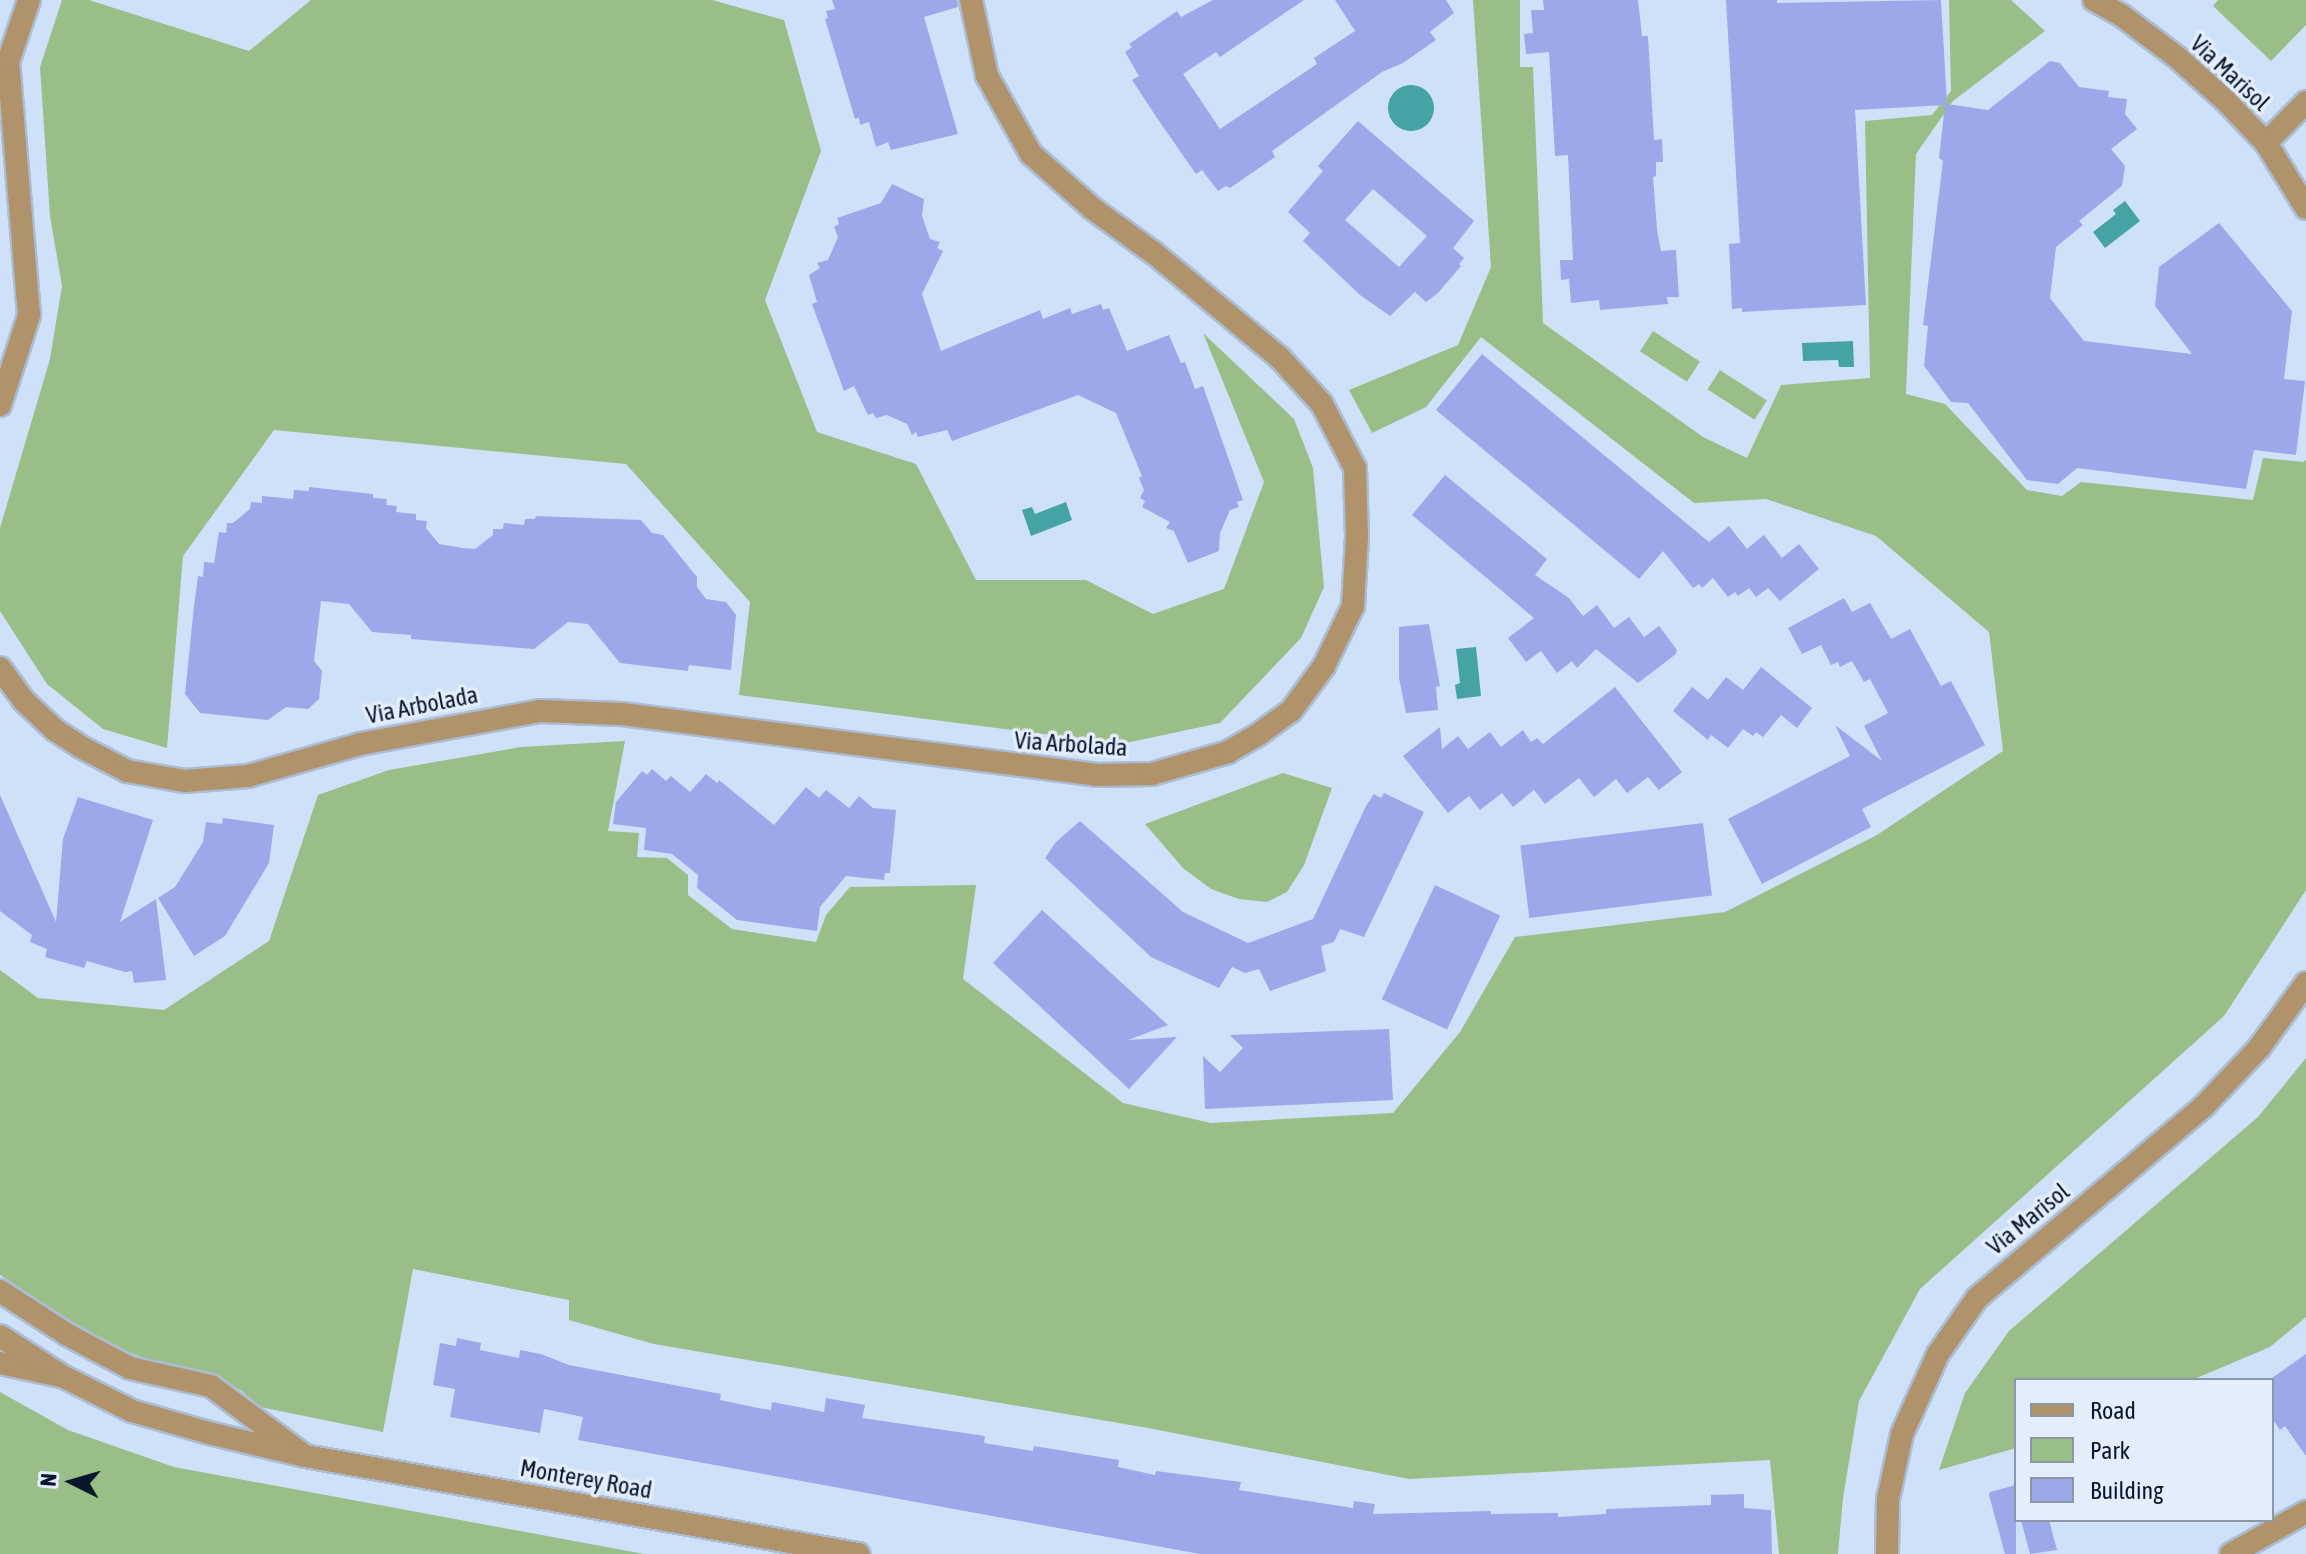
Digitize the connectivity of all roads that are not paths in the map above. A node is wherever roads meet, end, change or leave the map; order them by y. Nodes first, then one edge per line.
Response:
1 (29, 0) edge
2 (971, 0) edge
3 (2094, 0) edge
4 (2306, 102) edge
5 (2266, 143) junction
6 (2306, 208) edge
7 (0, 405) edge
8 (0, 668) edge
9 (2306, 983) edge
10 (0, 1291) edge
11 (0, 1336) edge
12 (0, 1363) edge
13 (62, 1376) junction
14 (305, 1456) junction
15 (2306, 1512) edge
16 (858, 1554) edge
17 (1887, 1554) edge
18 (2231, 1554) edge

1 - 7 street
2 - 8 street, Via Arbolada
3 - 5 street, Via Marisol
4 - 5 street
5 - 6 street, Via Marisol
9 - 17 street, Via Marisol
10 - 14 street, Monterey Road
11 - 13 street, Monterey Road
12 - 13 street, Monterey Road
13 - 14 street, Monterey Road
14 - 16 street, Monterey Road
15 - 18 street

